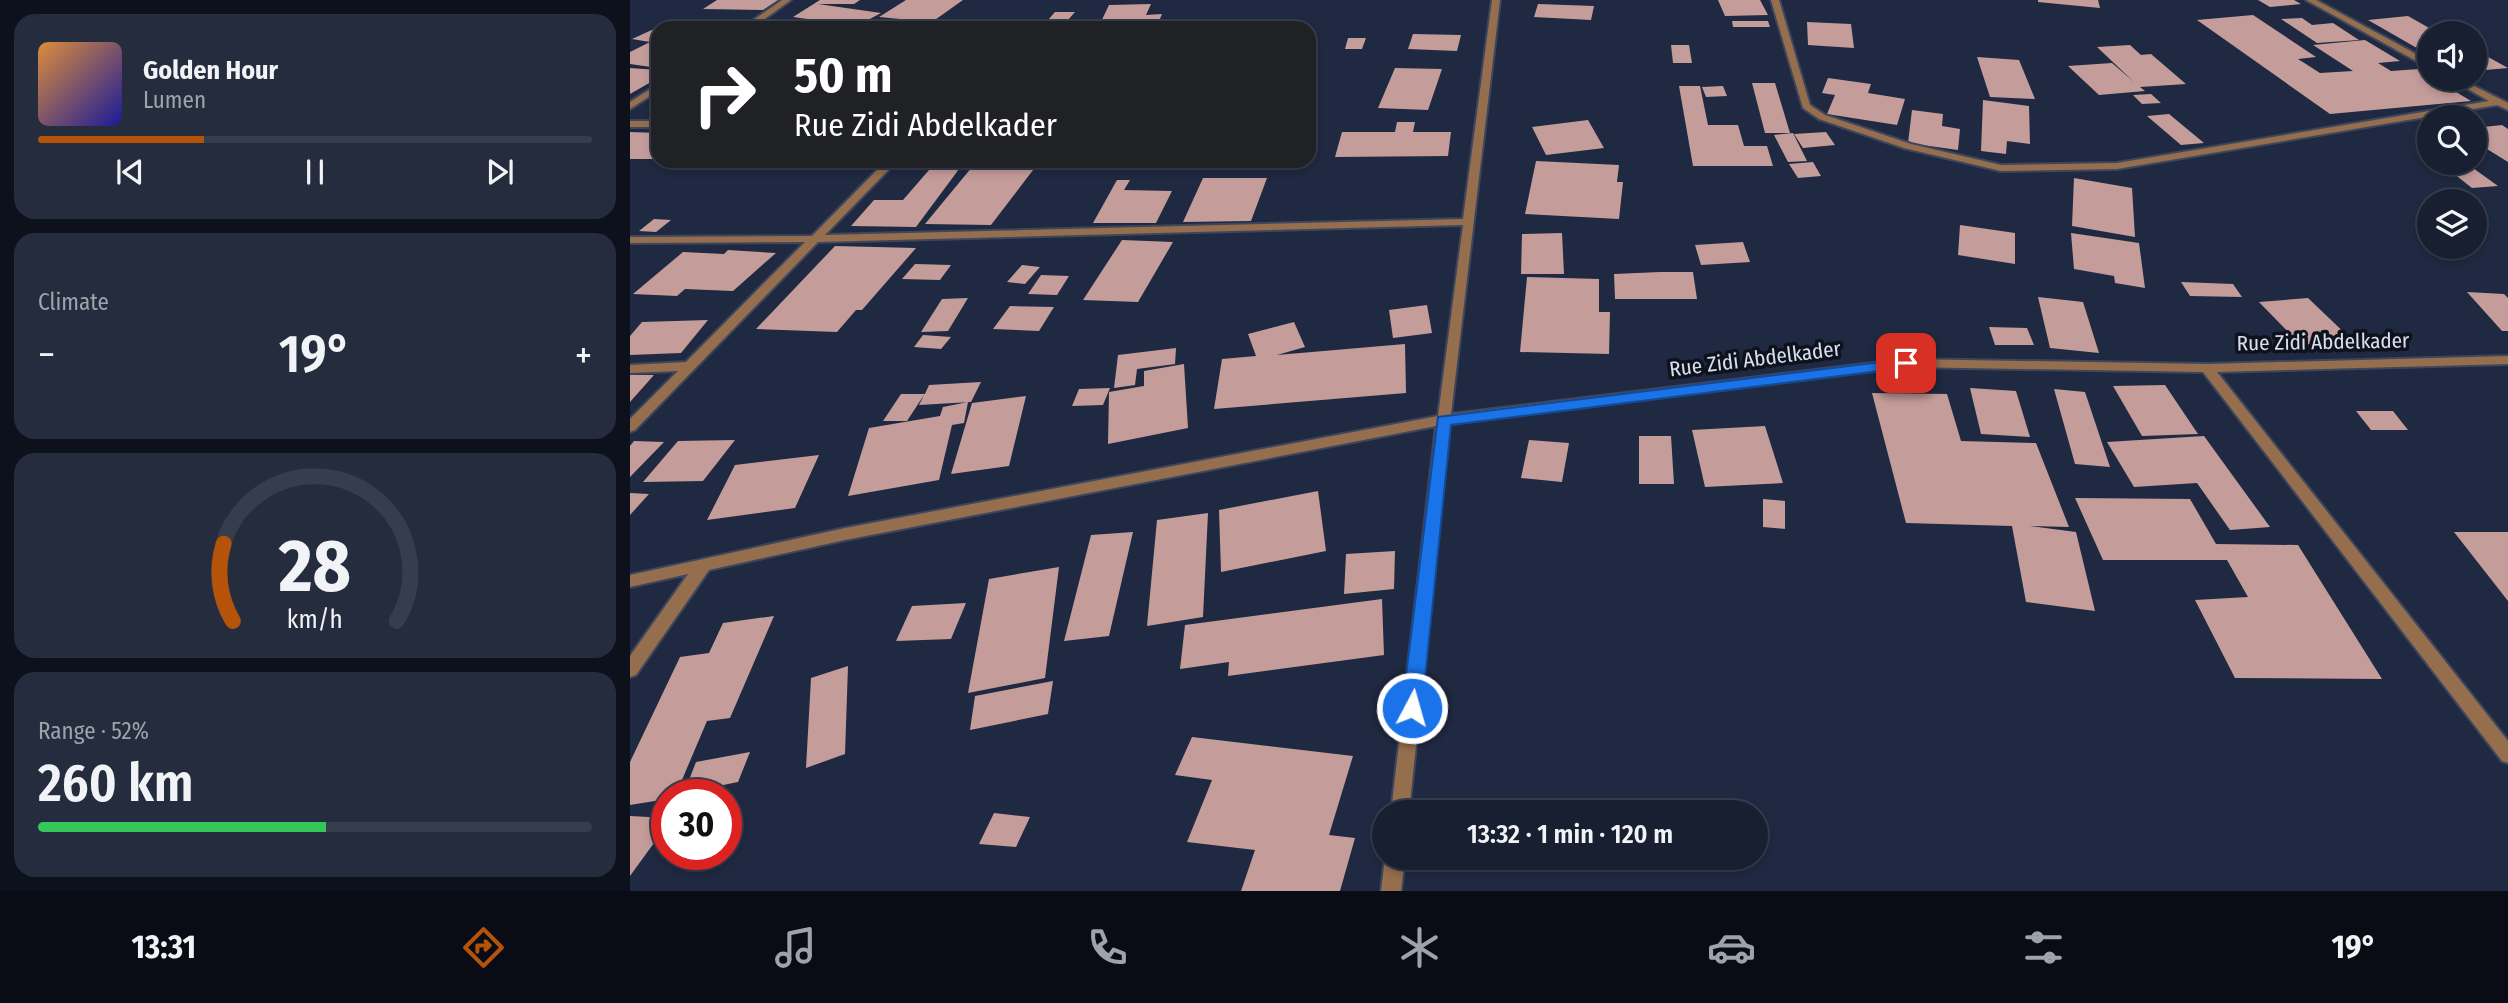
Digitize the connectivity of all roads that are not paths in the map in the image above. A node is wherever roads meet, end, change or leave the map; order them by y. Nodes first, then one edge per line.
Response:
1 (787, 0) edge
2 (1496, 0) edge
3 (1775, 0) edge
4 (2310, 0) edge
5 (756, 21) edge
6 (2417, 58) edge
7 (2476, 91) edge
8 (651, 92) edge
9 (2497, 102) junction
10 (630, 106) edge
11 (2508, 107) edge
12 (630, 124) edge
13 (651, 124) edge
14 (885, 168) edge
15 (1469, 222) junction
16 (819, 239) junction
17 (630, 240) edge
18 (2508, 360) edge
19 (690, 366) junction
20 (2207, 368) junction
21 (630, 369) edge
22 (1444, 421) junction
23 (630, 428) edge
24 (705, 563) junction
25 (630, 581) edge
26 (630, 670) edge
27 (2508, 755) edge
28 (1401, 800) edge
29 (1394, 870) edge
30 (1391, 891) edge

1 - 5 street
2 - 15 street
3 - 9 street
4 - 6 street
7 - 9 street
8 - 10 street
9 - 11 street
12 - 13 street
14 - 16 street
15 - 16 street
15 - 22 street
16 - 17 street
16 - 19 street
18 - 20 street, Rue Zidi Abdelkader
19 - 21 street
19 - 23 street
20 - 22 street, Rue Zidi Abdelkader
20 - 27 street
22 - 24 street, Rue Zidi Abdelkader
22 - 28 street
24 - 25 street, Rue Zidi Abdelkader
24 - 26 street
29 - 30 street

